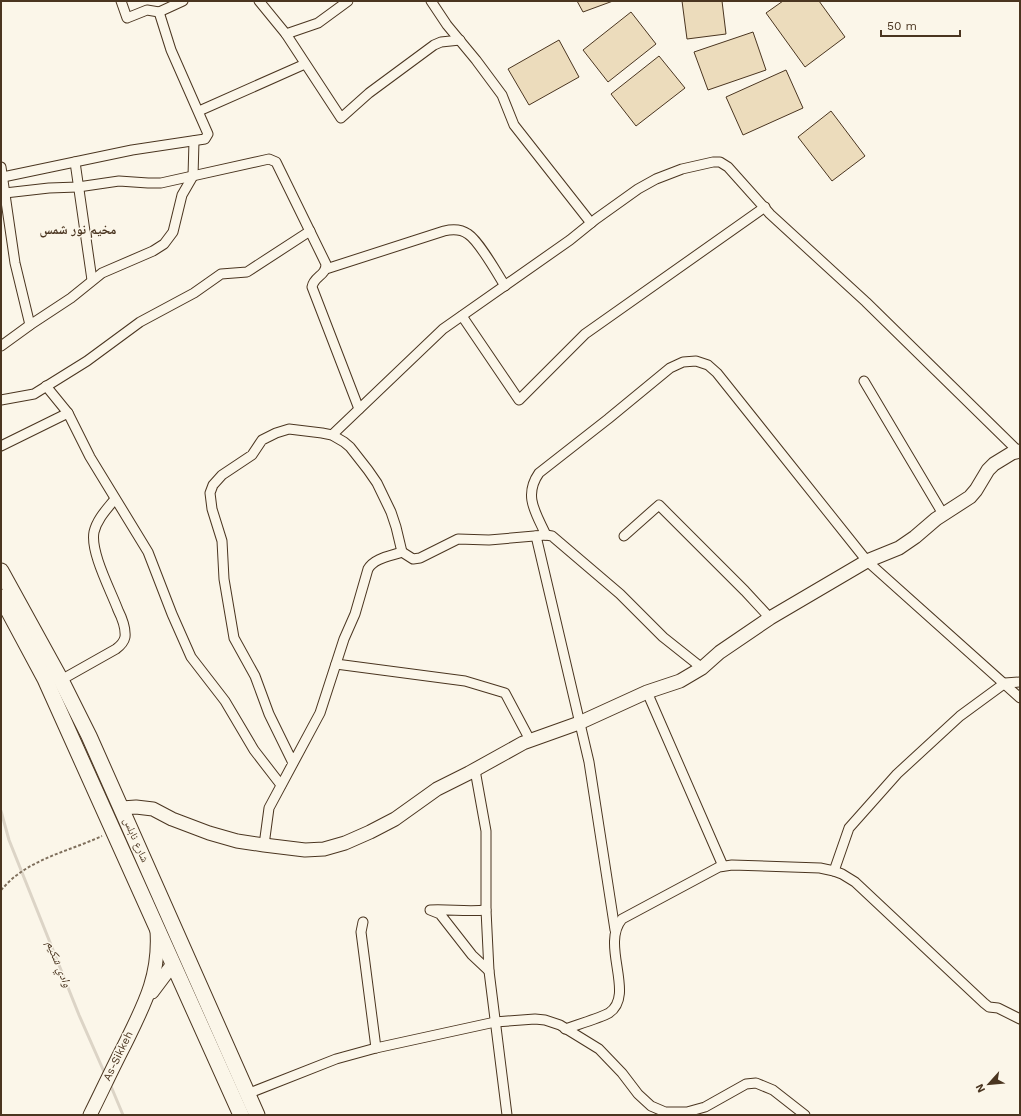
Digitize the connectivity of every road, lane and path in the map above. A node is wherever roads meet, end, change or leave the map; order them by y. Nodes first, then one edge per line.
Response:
1 (120, 1) edge
2 (183, 1) edge
3 (259, 1) edge
4 (348, 1) edge
5 (431, 1) edge
6 (159, 12) junction
7 (286, 34) junction
8 (460, 40) junction
9 (305, 64) junction
10 (199, 111) junction
11 (194, 141) junction
12 (75, 162) junction
13 (1, 167) edge
14 (193, 176) junction
15 (3, 177) junction
16 (78, 187) junction
17 (5, 193) junction
18 (764, 207) junction
19 (591, 223) junction
20 (310, 231) junction
21 (326, 269) junction
22 (92, 280) junction
23 (505, 286) junction
24 (462, 316) junction
25 (30, 325) junction
26 (2, 343) edge
27 (864, 381) dead end
28 (46, 386) junction
29 (1, 400) edge
30 (359, 409) junction
31 (68, 413) junction
32 (332, 435) junction
33 (1, 446) edge
34 (1019, 451) edge
35 (115, 499) junction
36 (943, 514) junction
37 (546, 535) junction
38 (536, 536) junction
39 (624, 536) dead end
40 (402, 552) junction
41 (867, 561) junction
42 (1, 571) edge
43 (1, 597) edge
44 (770, 618) junction
45 (336, 664) junction
46 (702, 668) junction
47 (61, 680) junction
48 (1020, 682) edge
49 (1005, 683) junction
50 (646, 692) junction
51 (1020, 698) edge
52 (579, 723) junction
53 (530, 740) junction
54 (293, 763) junction
55 (475, 770) junction
56 (281, 785) junction
57 (122, 808) junction
58 (113, 830) junction
59 (264, 845) junction
60 (723, 866) junction
61 (834, 870) junction
62 (1, 890) edge
63 (486, 910) junction
64 (363, 922) dead end
65 (157, 927) junction
66 (615, 930) junction
67 (173, 964) junction
68 (489, 971) junction
69 (147, 998) junction
70 (1020, 1019) edge
71 (495, 1022) junction
72 (565, 1028) junction
73 (376, 1048) junction
74 (248, 1094) junction
75 (664, 1113) edge
76 (90, 1115) edge
77 (241, 1115) edge
78 (257, 1115) edge
79 (507, 1115) edge
80 (805, 1115) edge

1 - 6 street
2 - 6 street
3 - 7 street
4 - 7 street
5 - 8 street
6 - 10 street
7 - 9 street
8 - 9 street
8 - 19 street
9 - 10 street
10 - 11 street
11 - 12 street
11 - 14 street
12 - 15 street
12 - 16 street
13 - 15 street
14 - 16 street
14 - 20 street
14 - 22 street
15 - 17 street
16 - 17 street
16 - 22 street
17 - 25 street
18 - 19 street
18 - 24 street
18 - 34 street
19 - 23 street
20 - 21 street
20 - 28 street
21 - 23 street
21 - 30 street
22 - 25 street
23 - 24 street
24 - 30 street
25 - 26 street
27 - 36 street
28 - 29 street
28 - 31 street
30 - 32 street
31 - 33 street
31 - 35 street
32 - 40 street
32 - 54 street
34 - 36 street
35 - 47 street
35 - 56 street
36 - 41 street
37 - 38 street
37 - 41 street
37 - 46 street
38 - 40 street
38 - 52 street
39 - 44 street
40 - 45 street
41 - 44 street
41 - 49 street
42 - 47 main road, شارع نابلس
43 - 58 main road, شارع نابلس
44 - 46 street
45 - 53 street
45 - 54 street
46 - 50 street
47 - 57 main road, شارع نابلس
48 - 49 street
49 - 51 street
49 - 61 street
50 - 52 street
50 - 60 street
52 - 53 street
52 - 66 street
53 - 55 street
54 - 56 street
55 - 59 street
55 - 63 street
56 - 59 street
57 - 59 street
57 - 74 main road, شارع نابلس
58 - 62 path
58 - 65 main road, شارع نابلس
60 - 61 street
60 - 66 street
61 - 70 street
63 - 68 street
63 - 68 street
64 - 73 street
65 - 67 main road, شارع نابلس
65 - 69 street
66 - 72 street
67 - 69 street
67 - 77 main road, شارع نابلس
68 - 71 street
69 - 76 street, As-Sikkeh
71 - 72 street
71 - 73 street
71 - 79 street
72 - 75 street
73 - 74 street
74 - 78 main road, شارع نابلس
75 - 80 street

